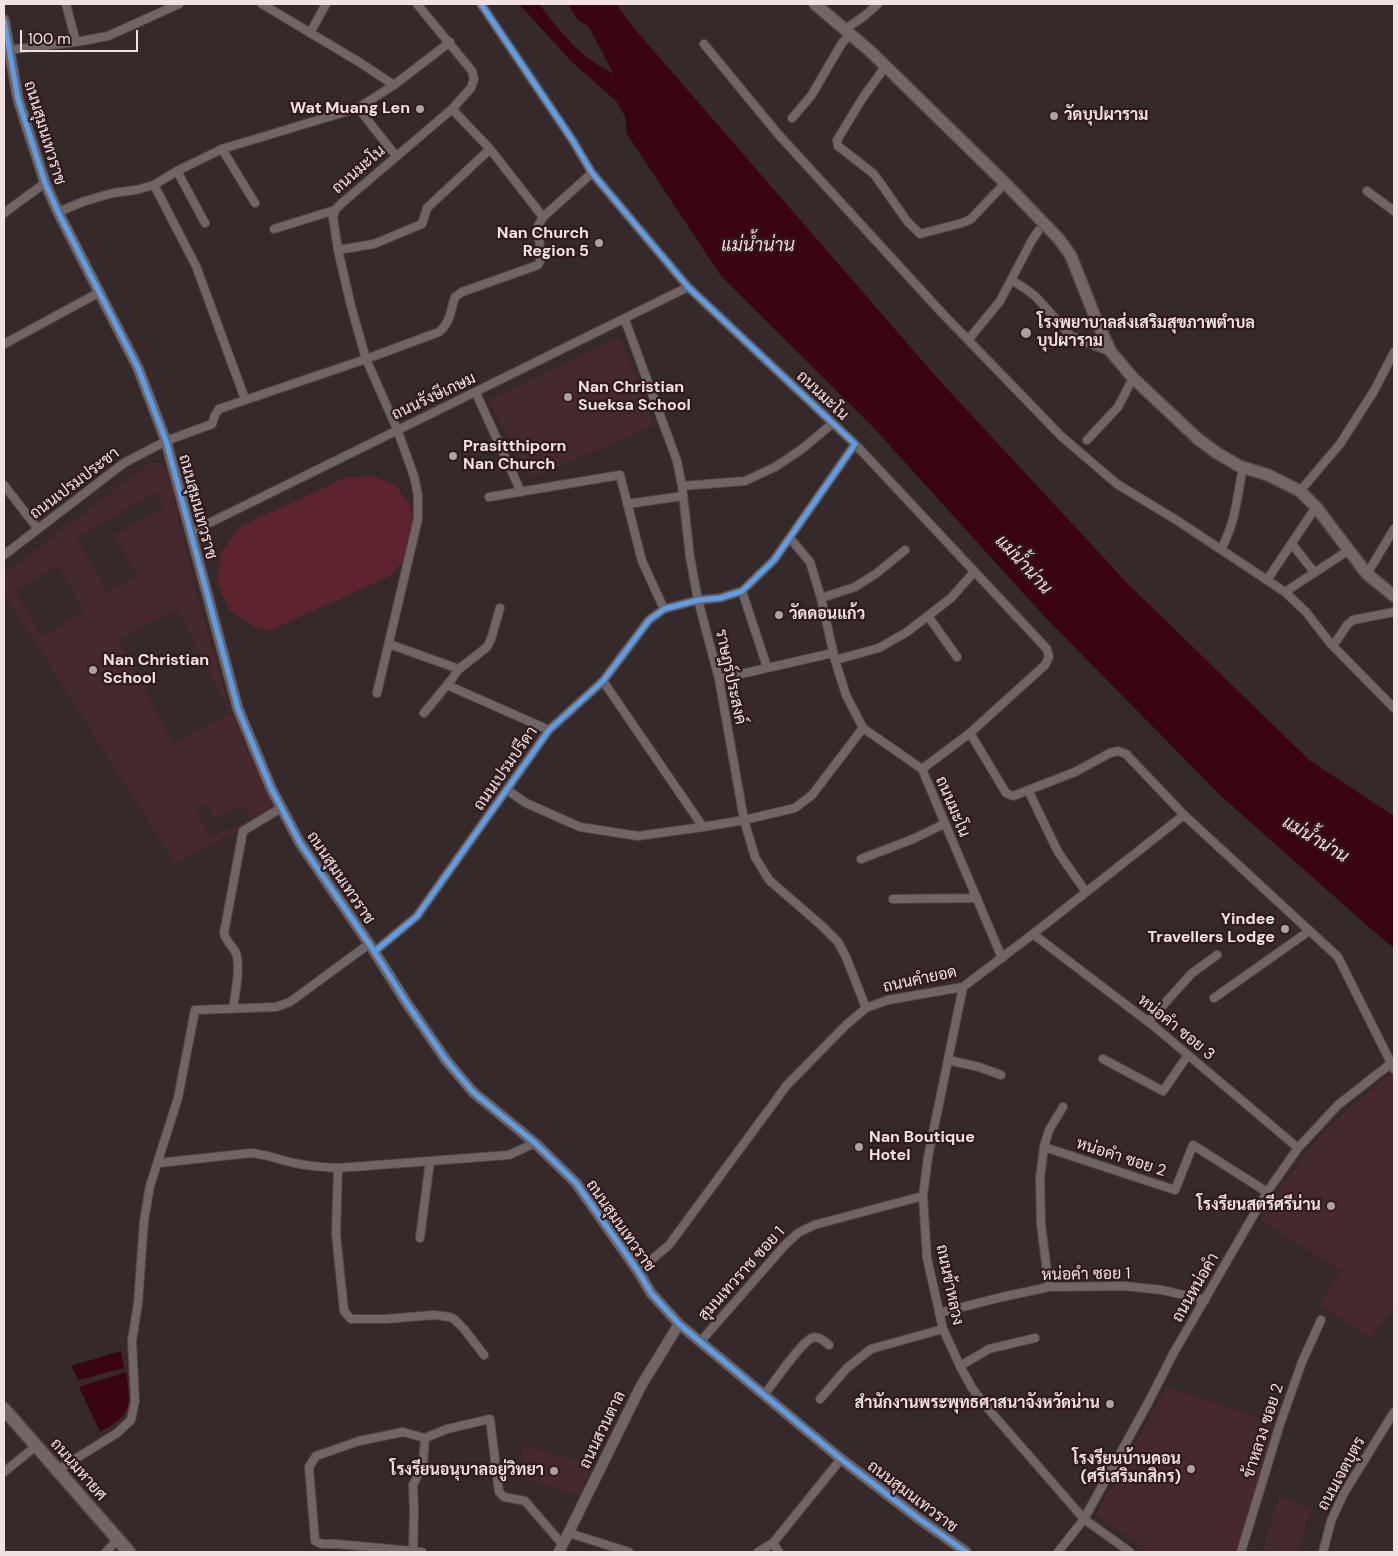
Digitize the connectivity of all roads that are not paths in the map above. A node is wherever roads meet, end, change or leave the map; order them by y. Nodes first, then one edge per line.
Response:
1 (66, 4) edge
2 (177, 4) edge
3 (262, 4) edge
4 (326, 4) edge
5 (417, 4) edge
6 (481, 4) edge
7 (815, 4) edge
8 (878, 4) edge
9 (4, 20) edge
10 (848, 32) junction
11 (310, 33) junction
12 (76, 42) junction
13 (450, 42) junction
14 (704, 44) dead end
15 (9, 50) junction
16 (885, 67) junction
17 (394, 86) junction
18 (358, 108) junction
19 (452, 109) junction
20 (792, 118) dead end
21 (222, 149) junction
22 (490, 149) junction
23 (396, 156) junction
24 (177, 171) junction
25 (592, 173) junction
26 (45, 183) junction
27 (1004, 184) junction
28 (154, 185) junction
29 (1367, 191) dead end
30 (255, 203) dead end
31 (335, 210) junction
32 (1394, 211) edge
33 (58, 212) junction
34 (4, 213) edge
35 (543, 217) junction
36 (205, 223) dead end
37 (274, 229) dead end
38 (1038, 231) dead end
39 (338, 250) junction
40 (1011, 280) junction
41 (688, 288) junction
42 (100, 292) junction
43 (625, 320) junction
44 (968, 340) junction
45 (4, 344) edge
46 (1111, 352) junction
47 (1394, 352) edge
48 (366, 359) junction
49 (1133, 378) junction
50 (476, 393) junction
51 (245, 399) junction
52 (833, 423) junction
53 (397, 430) junction
54 (1087, 440) dead end
55 (166, 441) junction
56 (855, 444) junction
57 (1243, 467) junction
58 (4, 485) edge
59 (682, 486) junction
60 (1300, 491) junction
61 (521, 492) junction
62 (683, 496) junction
63 (489, 497) dead end
64 (627, 504) junction
65 (1316, 508) junction
66 (38, 529) junction
67 (1394, 529) edge
68 (191, 532) junction
69 (790, 538) junction
70 (1292, 544) junction
71 (1220, 549) junction
72 (905, 550) dead end
73 (1349, 550) junction
74 (4, 555) edge
75 (974, 572) junction
76 (1314, 572) junction
77 (1367, 574) junction
78 (1268, 580) junction
79 (742, 591) junction
80 (1285, 592) junction
81 (1394, 596) edge
82 (821, 598) junction
83 (698, 600) junction
84 (500, 608) dead end
85 (664, 609) junction
86 (1394, 612) edge
87 (928, 616) junction
88 (389, 644) junction
89 (1333, 646) junction
90 (834, 656) junction
91 (957, 657) dead end
92 (767, 667) junction
93 (459, 669) junction
94 (719, 679) junction
95 (603, 681) junction
96 (447, 685) junction
97 (377, 693) dead end
98 (1394, 708) edge
99 (424, 713) dead end
100 (863, 728) junction
101 (548, 730) junction
102 (970, 733) junction
103 (922, 769) junction
104 (507, 790) junction
105 (1028, 790) junction
106 (281, 808) junction
107 (1184, 815) junction
108 (744, 820) junction
109 (944, 824) junction
110 (703, 828) junction
111 (861, 859) dead end
112 (1086, 892) junction
113 (977, 898) junction
114 (893, 899) dead end
115 (1309, 931) junction
116 (1033, 934) junction
117 (372, 948) junction
118 (1216, 955) dead end
119 (1002, 958) junction
120 (963, 987) junction
121 (1214, 998) dead end
122 (866, 1008) junction
123 (234, 1009) junction
124 (1148, 1022) junction
125 (1188, 1055) junction
126 (1103, 1058) dead end
127 (948, 1060) junction
128 (1393, 1064) edge
129 (1001, 1075) dead end
130 (1063, 1107) dead end
131 (535, 1143) junction
132 (1044, 1147) junction
133 (1298, 1148) junction
134 (430, 1161) junction
135 (158, 1163) junction
136 (338, 1168) junction
137 (1267, 1192) junction
138 (923, 1196) junction
139 (420, 1238) dead end
140 (638, 1271) junction
141 (1049, 1287) junction
142 (1205, 1300) junction
143 (939, 1313) junction
144 (1321, 1320) dead end
145 (679, 1324) junction
146 (943, 1329) junction
147 (1036, 1338) dead end
148 (700, 1342) junction
149 (829, 1345) dead end
150 (484, 1355) dead end
151 (960, 1366) junction
152 (764, 1395) junction
153 (820, 1399) dead end
154 (4, 1409) edge
155 (1394, 1412) edge
156 (425, 1438) junction
157 (36, 1446) junction
158 (841, 1459) junction
159 (56, 1471) junction
160 (4, 1472) edge
161 (1084, 1519) junction
162 (569, 1533) junction
163 (117, 1540) junction
164 (773, 1543) junction
165 (336, 1548) edge
166 (561, 1549) edge
167 (394, 1551) edge
168 (413, 1551) edge
169 (106, 1552) edge
170 (128, 1552) edge
171 (422, 1552) edge
172 (629, 1552) edge
173 (758, 1552) edge
174 (779, 1552) edge
175 (966, 1552) edge
176 (1058, 1552) edge
177 (1130, 1552) edge
178 (1241, 1552) edge
179 (1323, 1552) edge

1 - 12 street
2 - 12 street
3 - 11 street
4 - 11 street
5 - 13 street, ถนนมะโน
6 - 25 street, ถนนมะโน
7 - 10 main road
8 - 10 street
9 - 15 street, ถนนสุมนเทวราช
10 - 16 main road
10 - 20 street
11 - 17 street
12 - 15 street
13 - 17 street
13 - 19 street, ถนนมะโน
14 - 44 street
15 - 26 street, ถนนสุมนเทวราช
16 - 27 main road
16 - 27 street
17 - 18 street
18 - 21 street
18 - 23 street
19 - 22 street
19 - 23 street, ถนนมะโน
21 - 24 street
21 - 30 street
22 - 35 street
22 - 39 street
23 - 31 street, ถนนมะโน
24 - 28 street
24 - 36 street
25 - 35 street
25 - 41 street, ถนนมะโน
26 - 33 street, ถนนสุมนเทวราช
26 - 34 street
27 - 46 main road
28 - 33 street
28 - 51 street
29 - 32 street
31 - 37 street
31 - 39 street, ถนนมะโน
33 - 42 street, ถนนสุมนเทวราช
35 - 48 street, ถนนเปรมประชา
38 - 40 street
39 - 48 street, ถนนมะโน
40 - 44 street
40 - 46 street
41 - 43 street, ถนนรังษีเกษม
41 - 52 street, ถนนมะโน
42 - 45 street
42 - 55 street, ถนนสุมนเทวราช
43 - 50 street, ถนนรังษีเกษม
43 - 59 street, ราษฎร์ประสงค์
44 - 71 street
46 - 49 main road
47 - 60 street
48 - 51 street, ถนนเปรมประชา
48 - 53 street, ถนนมะโน
49 - 54 street
49 - 57 main road
50 - 53 street, ถนนรังษีเกษม
50 - 61 street
51 - 55 street, ถนนเปรมประชา
52 - 56 street, ถนนมะโน
52 - 59 street
53 - 68 street, ถนนรังษีเกษม
53 - 88 street, ถนนมะโน
55 - 66 street, ถนนเปรมประชา
55 - 68 street, ถนนสุมนเทวราช
56 - 69 street
56 - 75 street, ถนนมะโน
57 - 60 main road
57 - 71 street
58 - 66 street
59 - 62 street, ราษฎร์ประสงค์
60 - 65 main road
61 - 63 street
61 - 64 street
62 - 64 street
62 - 83 street, ราษฎร์ประสงค์
64 - 85 street
65 - 70 street
65 - 73 main road
66 - 74 street, ถนนเปรมประชา
67 - 77 street
68 - 106 street, ถนนสุมนเทวราช
69 - 79 street, ถนนเปรมปรีดา
69 - 82 street, ถนนมะโน
70 - 76 street
70 - 78 street
71 - 78 street
72 - 82 street
73 - 76 street
73 - 77 main road
75 - 87 street
75 - 102 street, ถนนมะโน
76 - 80 street
77 - 81 main road
78 - 80 street
79 - 83 street, ถนนเปรมปรีดา
79 - 92 street
80 - 89 street
82 - 90 street, ถนนมะโน
83 - 85 street, ถนนเปรมปรีดา
83 - 94 street, ราษฎร์ประสงค์
84 - 93 street
85 - 95 street, ถนนเปรมปรีดา
86 - 89 street
87 - 90 street
87 - 91 street
88 - 93 street
88 - 97 street, ถนนมะโน
89 - 98 street
90 - 92 street
90 - 100 street, ถนนมะโน
92 - 94 street
93 - 96 street
94 - 108 street, ราษฎร์ประสงค์
95 - 101 street, ถนนเปรมปรีดา
95 - 110 street
96 - 99 street
96 - 101 street
100 - 103 street, ถนนมะโน
100 - 108 street
101 - 104 street, ถนนเปรมปรีดา
102 - 103 street
102 - 105 street
103 - 109 street, ถนนมะโน
104 - 110 street
104 - 117 street, ถนนเปรมปรีดา
105 - 107 street
105 - 112 street
106 - 117 street, ถนนสุมนเทวราช
106 - 123 street
107 - 112 street, ถนนคำยอด
107 - 115 street
108 - 110 street
108 - 122 street, ราษฎร์ประสงค์
109 - 111 street
109 - 113 street, ถนนมะโน
112 - 116 street, ถนนคำยอด
113 - 114 street
113 - 119 street, ถนนมะโน
115 - 121 street
115 - 128 street
116 - 119 street, ถนนคำยอด
116 - 124 street, หน่อคำ ซอย 3
117 - 123 street, ถนนเปรมปรีดา
117 - 131 street, ถนนสุมนเทวราช
118 - 124 street
119 - 120 street, ถนนคำยอด
120 - 122 street, ถนนคำยอด
120 - 127 street, ถนนข้าหลวง
122 - 140 street, ถนนคำยอด
123 - 135 street, ถนนเปรมปรีดา
124 - 125 street, หน่อคำ ซอย 3
125 - 126 street
125 - 133 street, หน่อคำ ซอย 3
127 - 129 street
127 - 138 street, ถนนข้าหลวง
128 - 133 street, ถนนหน่อคำ
130 - 132 street
131 - 134 street
131 - 140 street, ถนนสุมนเทวราช
132 - 137 street, หน่อคำ ซอย 2
132 - 141 street
133 - 137 street, ถนนหน่อคำ
134 - 136 street
134 - 139 street
135 - 136 street
135 - 159 street
136 - 150 street
137 - 142 street, ถนนหน่อคำ
138 - 143 street, ถนนข้าหลวง
138 - 148 street, สุมนเทวราช ซอย 1
140 - 145 street, ถนนสุมนเทวราช
141 - 142 street, หน่อคำ ซอย 1
141 - 143 street, หน่อคำ ซอย 1
142 - 161 street, ถนนหน่อคำ
143 - 146 street, ถนนข้าหลวง
144 - 178 street, ข้าหลวง ซอย 2
145 - 148 street, ถนนสุมนเทวราช
145 - 162 street, ถนนสวนตาล
146 - 151 street, ถนนข้าหลวง
146 - 153 street
147 - 151 street
148 - 152 street, ถนนสุมนเทวราช
149 - 152 street
151 - 161 street, ถนนข้าหลวง
152 - 158 street, ถนนสุมนเทวราช
154 - 157 main road, ถนนมหายศ
155 - 179 street, ถนนเจตบุตร
156 - 165 street
156 - 166 street
156 - 168 street
157 - 159 main road, ถนนมหายศ
157 - 160 street
158 - 164 street
158 - 175 street, ถนนสุมนเทวราช
159 - 163 main road, ถนนมหายศ
161 - 176 street, ถนนหน่อคำ
161 - 177 street, ถนนข้าหลวง
162 - 166 street, ถนนสวนตาล
162 - 172 street
163 - 169 street
163 - 170 main road, ถนนมหายศ
164 - 173 street
164 - 174 street
165 - 167 street
167 - 168 street
168 - 171 street

